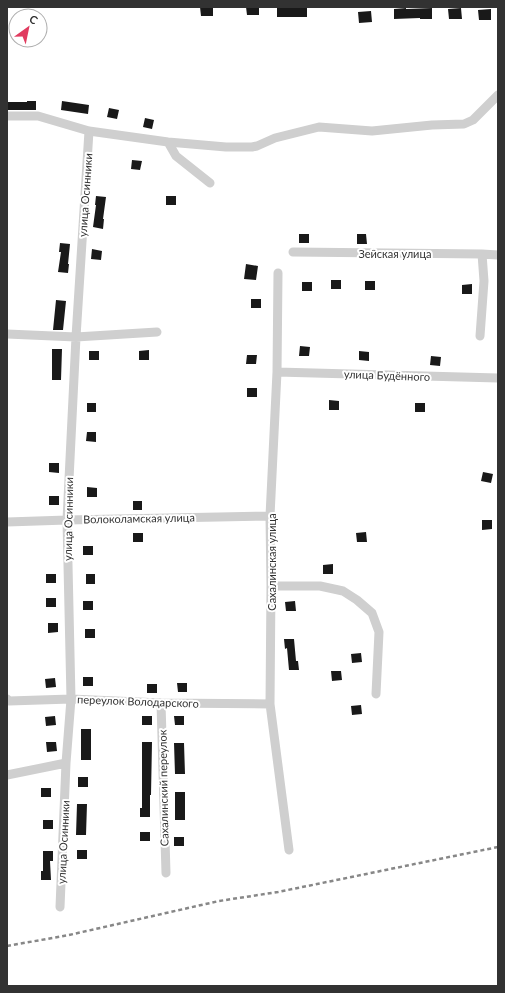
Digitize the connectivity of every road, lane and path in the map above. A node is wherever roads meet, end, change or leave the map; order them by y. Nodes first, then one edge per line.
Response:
1 (498, 95) edge
2 (7, 116) edge
3 (90, 131) junction
4 (168, 142) junction
5 (210, 183) dead end
6 (293, 252) dead end
7 (482, 254) junction
8 (498, 255) edge
9 (278, 273) dead end
10 (158, 332) dead end
11 (7, 334) edge
12 (480, 336) dead end
13 (76, 337) junction
14 (277, 372) junction
15 (498, 378) edge
16 (270, 516) junction
17 (67, 520) junction
18 (7, 522) edge
19 (271, 586) junction
20 (376, 694) dead end
21 (71, 699) junction
22 (7, 700) edge
23 (161, 703) junction
24 (270, 704) junction
25 (66, 763) junction
26 (7, 775) edge
27 (289, 850) dead end
28 (166, 873) dead end
29 (60, 907) dead end

1 - 4 street
2 - 3 street
3 - 4 street
3 - 13 street, улица Осинники
4 - 5 street
6 - 7 street, Зейская улица
7 - 8 street, Зейская улица
7 - 12 street
9 - 14 street, Сахалинская улица
10 - 13 street
11 - 13 street
13 - 17 street, улица Осинники
14 - 15 street, улица Будённого
14 - 16 street, Сахалинская улица
16 - 17 street, Волоколамская улица
16 - 19 street, Сахалинская улица
17 - 18 street, Волоколамская улица
17 - 21 street, улица Осинники
19 - 20 street
19 - 24 street, Сахалинская улица
21 - 22 street, переулок Володарского
21 - 23 street, переулок Володарского
21 - 25 street, улица Осинники
23 - 24 street, переулок Володарского
23 - 28 street, Сахалинский переулок
24 - 27 street, Сахалинская улица
25 - 26 street
25 - 29 street, улица Осинники

